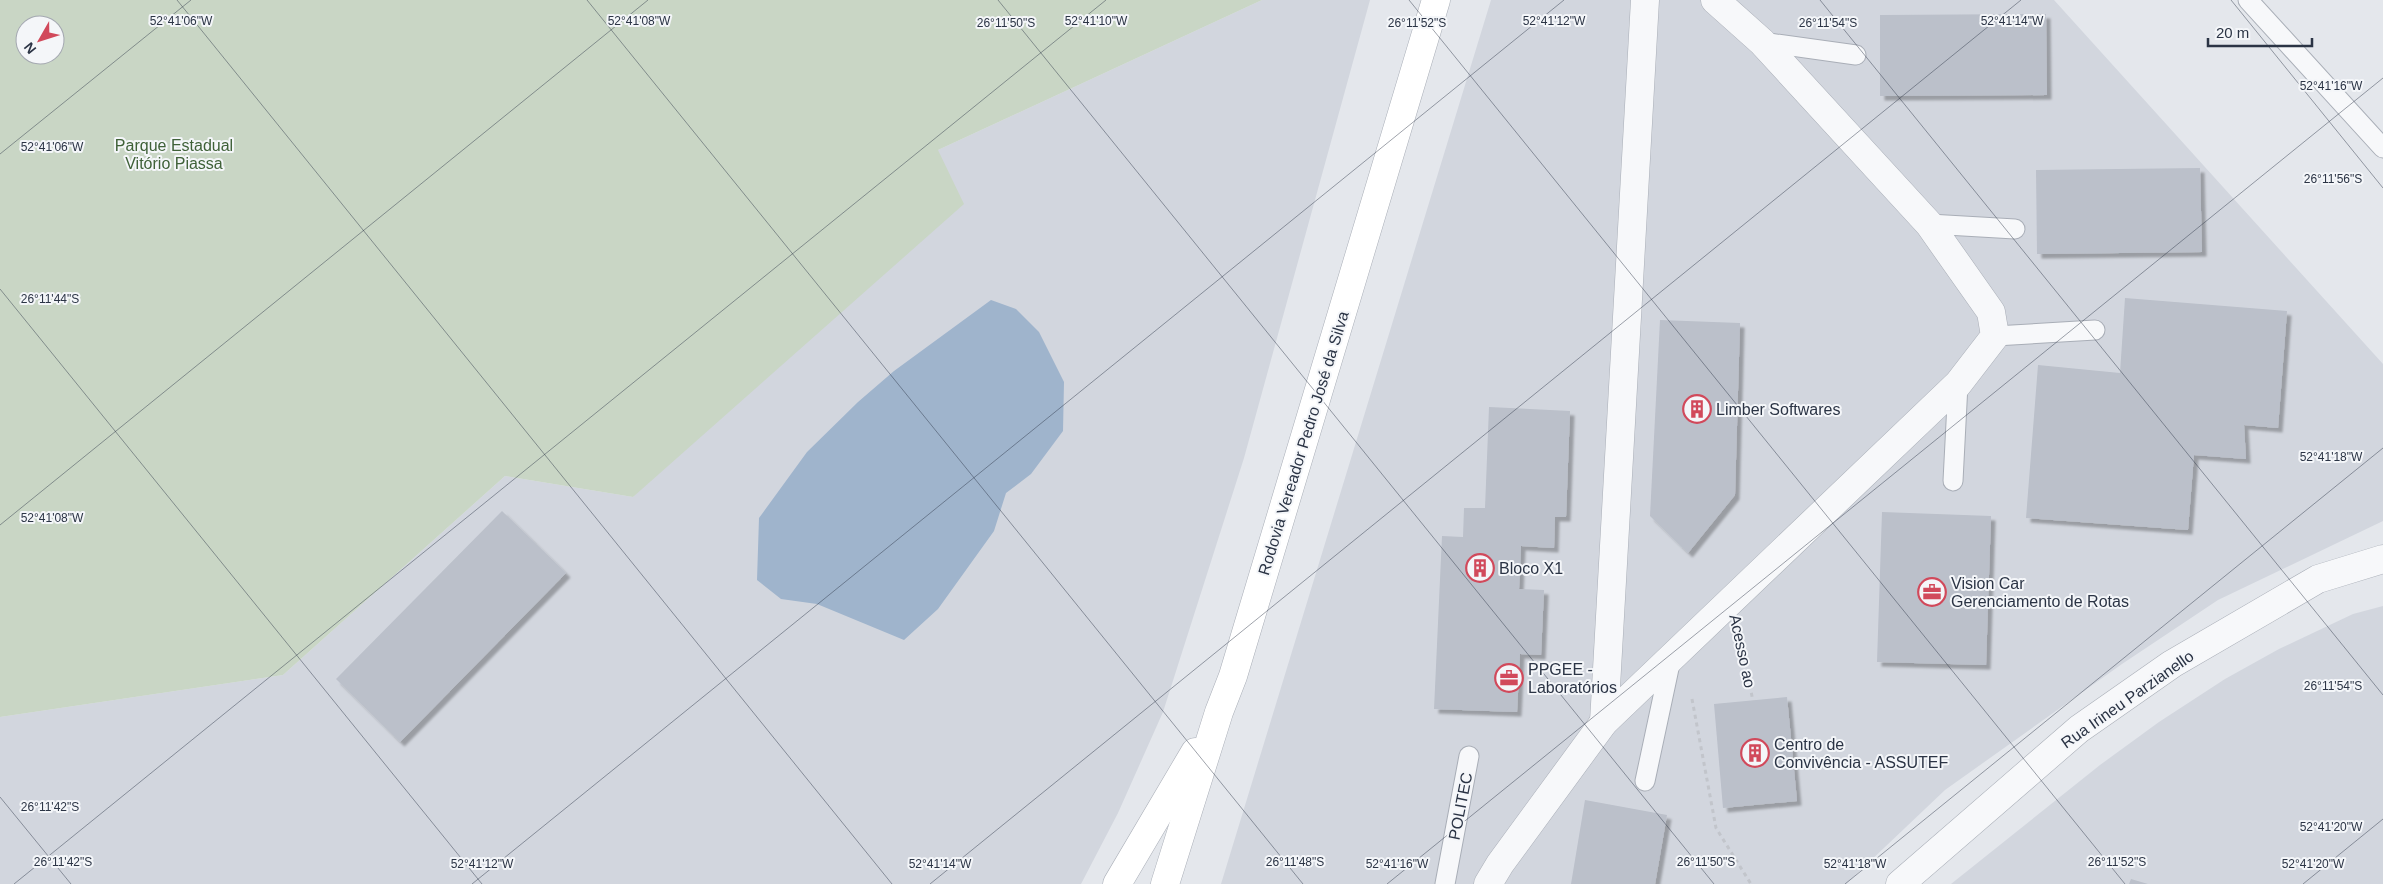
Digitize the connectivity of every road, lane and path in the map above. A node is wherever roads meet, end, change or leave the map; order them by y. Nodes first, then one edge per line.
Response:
1 (1436, 0) edge
2 (1645, 0) edge
3 (1715, 0) edge
4 (2248, 0) edge
5 (1762, 42) junction
6 (1856, 55) dead end
7 (2383, 148) edge
8 (1929, 224) junction
9 (2014, 229) dead end
10 (2095, 330) dead end
11 (1995, 336) junction
12 (1958, 384) junction
13 (1953, 481) dead end
14 (2383, 559) edge
15 (1732, 601) junction
16 (1671, 659) junction
17 (1753, 701) dead end
18 (1219, 712) junction
19 (1604, 722) junction
20 (1469, 756) dead end
21 (1645, 781) dead end
22 (1117, 884) edge
23 (1165, 884) edge
24 (1445, 884) edge
25 (1488, 884) edge
26 (1751, 884) edge
27 (1900, 884) edge

1 - 18 main road, Rodovia Vereador Pedro José da Silva
2 - 19 street
3 - 5 street
4 - 7 lane
5 - 6 lane
5 - 8 street
8 - 9 lane
8 - 11 street
10 - 11 lane
11 - 12 street
12 - 13 lane
12 - 15 street
14 - 27 street, Rua Irineu Parzianello
15 - 16 street
15 - 17 path, Acesso ao
16 - 19 street
16 - 21 lane
16 - 26 path
18 - 22 main road
18 - 23 main road, Rodovia Vereador Pedro José da Silva
19 - 25 street
20 - 24 lane, POLITEC

